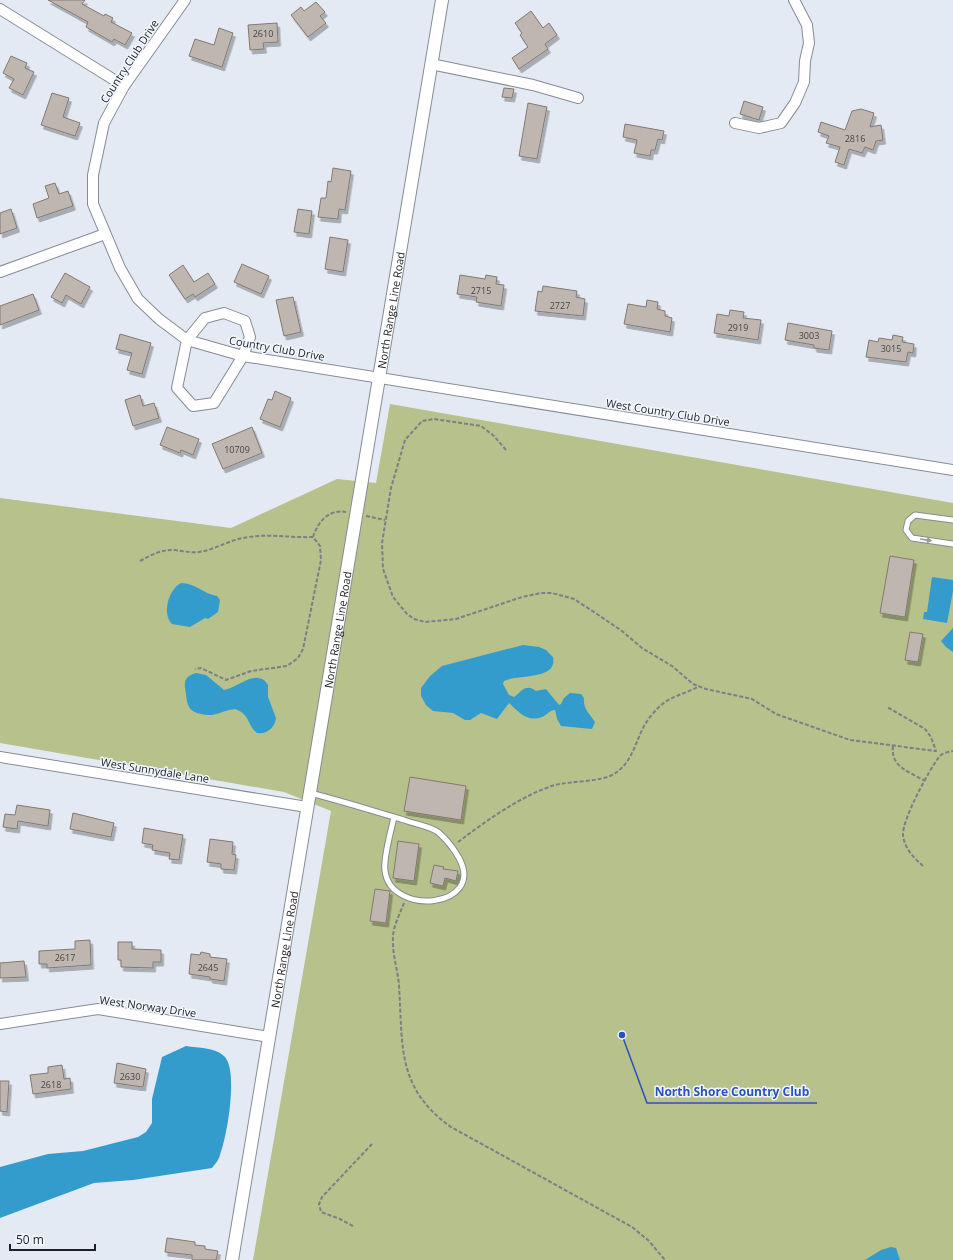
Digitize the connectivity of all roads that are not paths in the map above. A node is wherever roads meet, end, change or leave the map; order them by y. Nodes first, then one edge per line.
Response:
1 (185, 0) edge
2 (442, 0) edge
3 (794, 0) edge
4 (0, 8) edge
5 (431, 64) junction
6 (124, 86) junction
7 (578, 98) dead end
8 (735, 123) dead end
9 (105, 234) junction
10 (0, 272) edge
11 (187, 340) junction
12 (243, 356) junction
13 (378, 377) junction
14 (953, 470) edge
15 (953, 520) edge
16 (953, 544) edge
17 (0, 757) edge
18 (309, 793) junction
19 (307, 807) junction
20 (394, 817) junction
21 (0, 1024) edge
22 (269, 1037) junction
23 (232, 1260) edge

1 - 6 street, Country Club Drive
2 - 5 street, North Range Line Road
3 - 8 street
4 - 6 street
5 - 7 street
5 - 13 street, North Range Line Road
6 - 9 street, Country Club Drive
9 - 10 street
9 - 11 street, Country Club Drive
11 - 12 street, Country Club Drive
11 - 12 street
11 - 12 street
12 - 13 street, Country Club Drive
13 - 14 street, West Country Club Drive
13 - 18 street, North Range Line Road
15 -> 16 lane
17 - 19 street, West Sunnydale Lane
18 - 19 street, North Range Line Road
18 - 20 lane
19 - 22 street, North Range Line Road
20 - 20 lane
21 - 22 street, West Norway Drive
22 - 23 street, North Range Line Road

